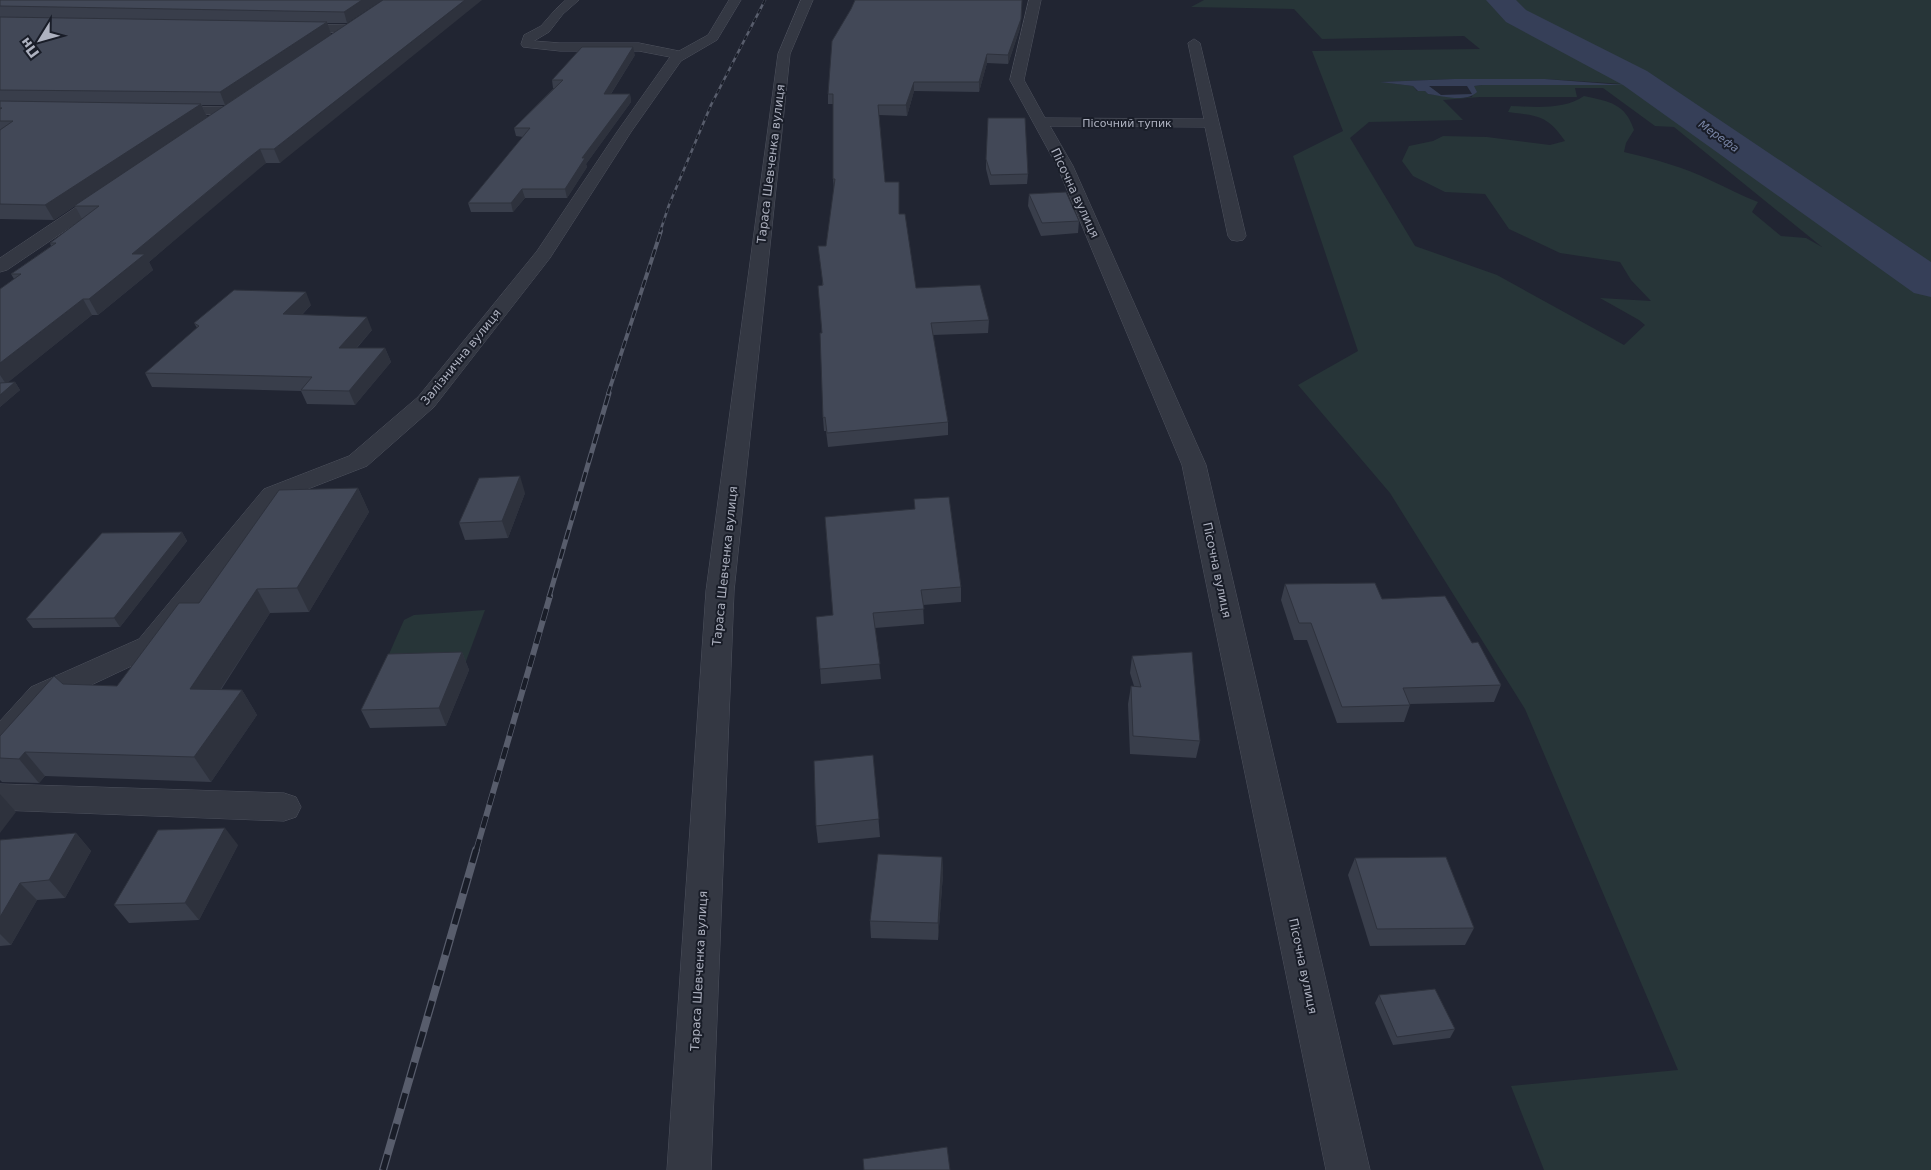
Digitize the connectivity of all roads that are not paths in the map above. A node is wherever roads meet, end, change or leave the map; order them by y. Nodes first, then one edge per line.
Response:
1 (573, 0) edge
2 (735, 0) edge
3 (807, 0) edge
4 (1036, 0) edge
5 (364, 19) edge
6 (282, 28) edge
7 (350, 29) junction
8 (1194, 43) dead end
9 (326, 45) edge
10 (681, 55) junction
11 (149, 110) edge
12 (1041, 122) junction
13 (1212, 123) junction
14 (205, 127) edge
15 (118, 187) edge
16 (1237, 236) dead end
17 (0, 245) edge
18 (30, 246) junction
19 (0, 266) edge
20 (0, 742) edge
21 (0, 797) edge
22 (284, 807) dead end
23 (689, 1170) edge
24 (1348, 1170) edge

1 - 10 street
2 - 10 street, Залізнична вулиця
3 - 23 street, Тараса Шевченка вулиця
4 - 12 street, Пісочна вулиця
5 - 7 street
6 - 7 street
7 - 9 street
8 - 13 street
10 - 20 street, Залізнична вулиця
11 - 14 street
12 - 13 street, Пісочний тупик
12 - 24 street, Пісочна вулиця
13 - 16 street
15 - 18 street
17 - 18 street
18 - 19 street
21 - 22 street

